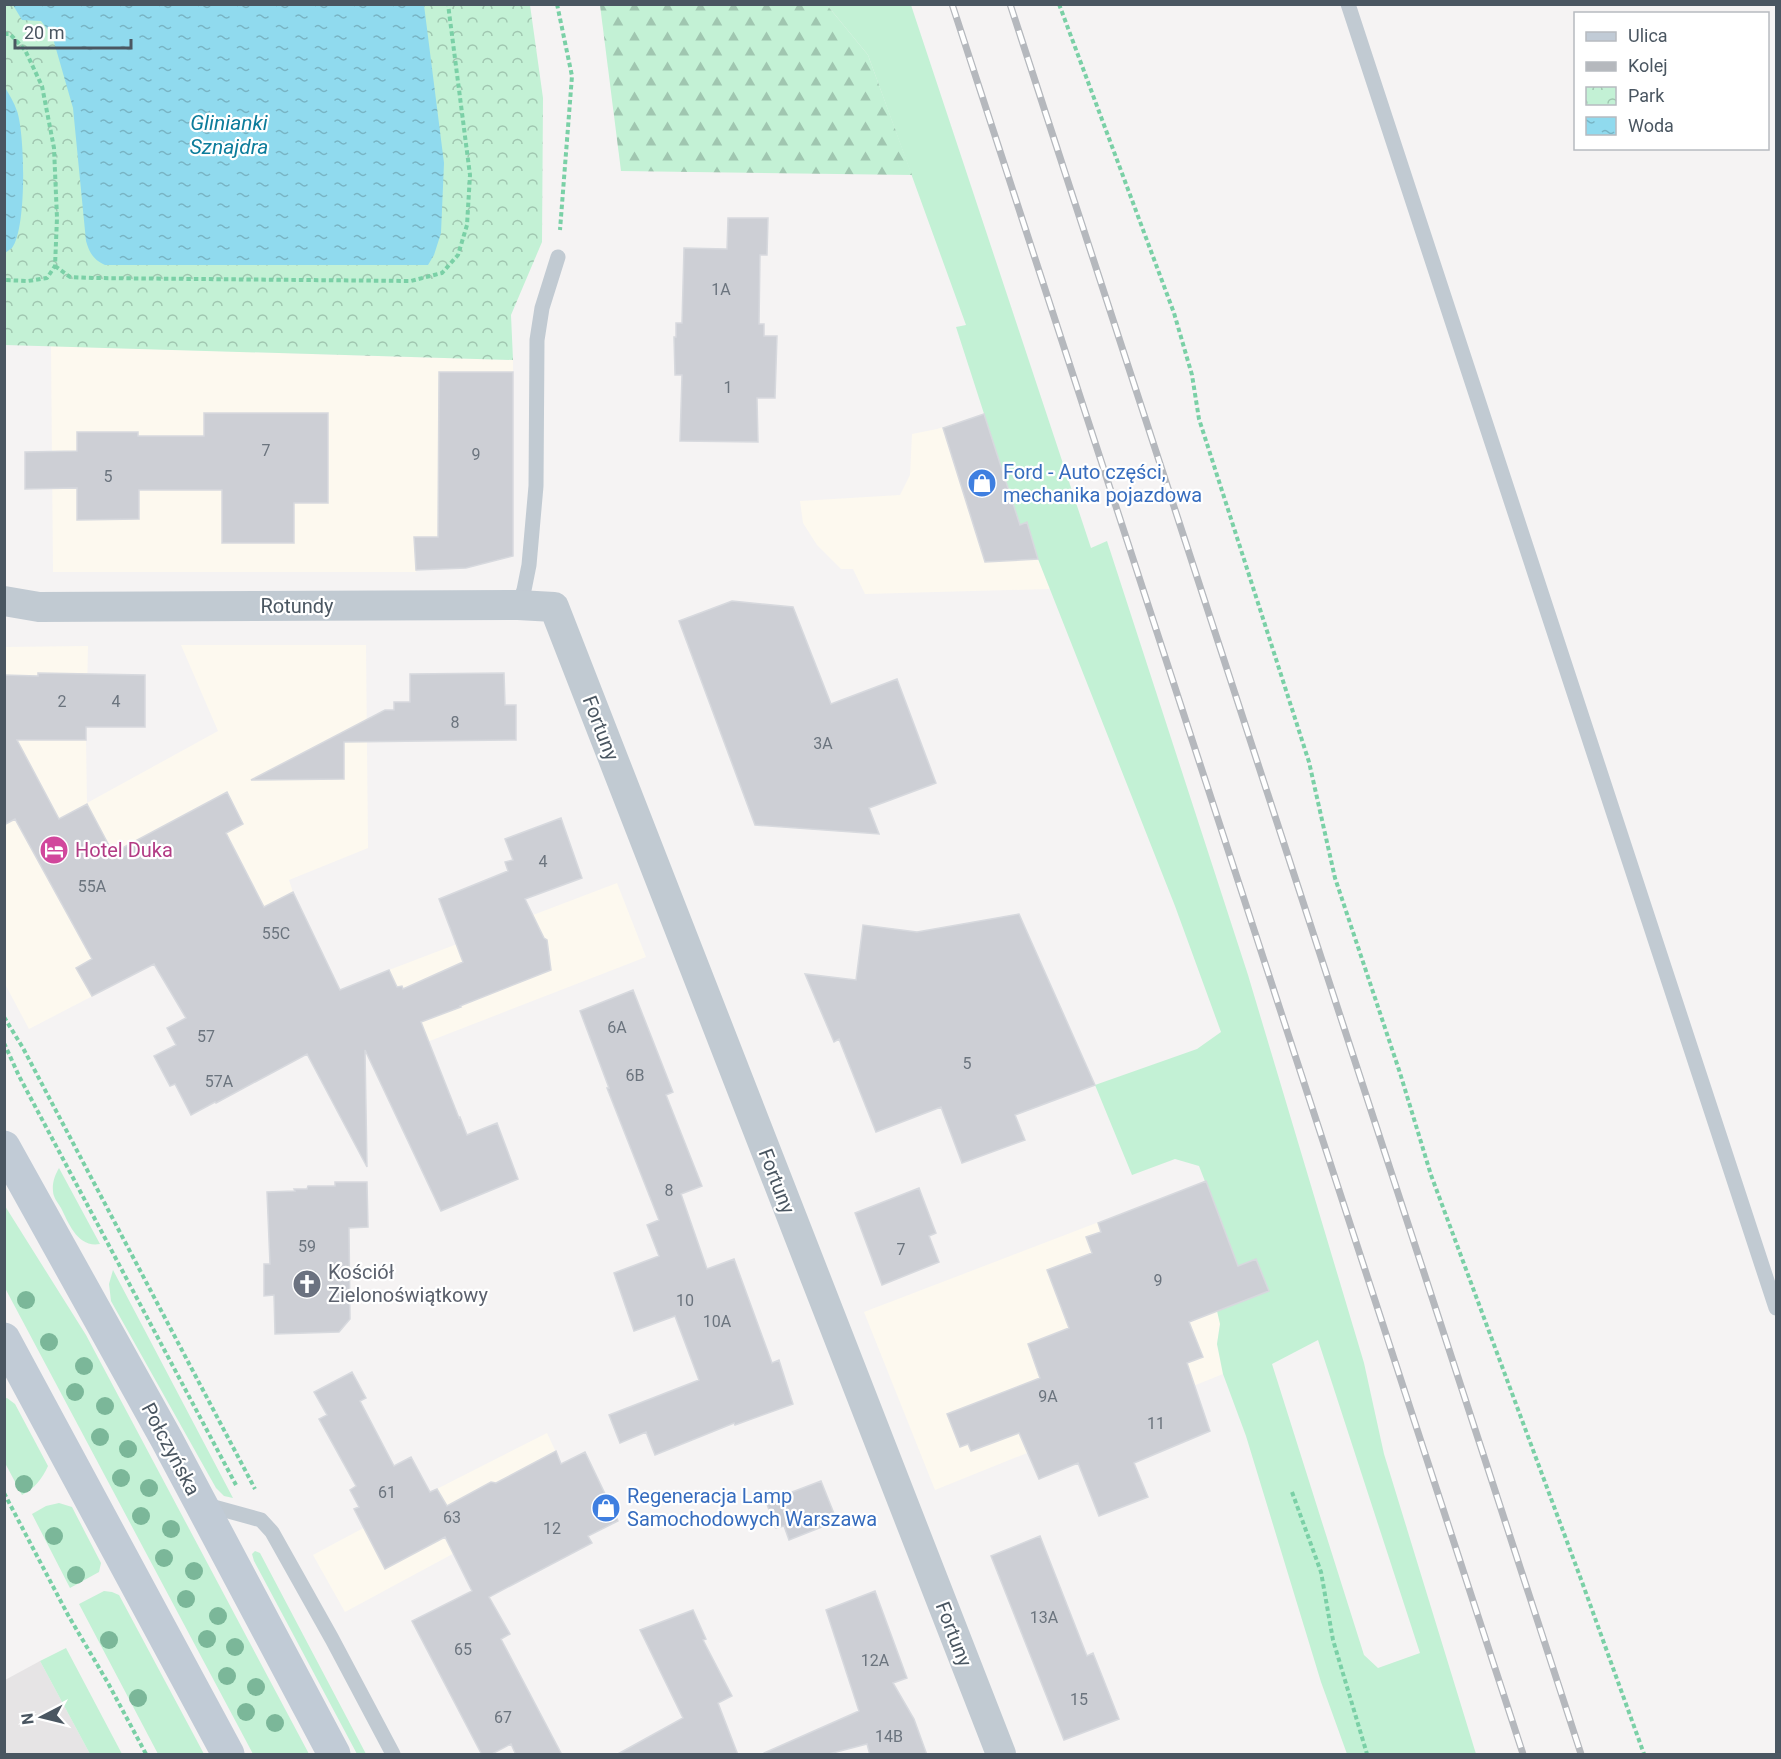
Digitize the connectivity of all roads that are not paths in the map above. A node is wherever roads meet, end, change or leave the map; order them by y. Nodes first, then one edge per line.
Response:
1 (1348, 4) edge
2 (558, 256) road end
3 (4, 601) edge
4 (518, 605) junction
5 (39, 607) junction
6 (554, 607) joint
7 (4, 615) edge
8 (4, 1146) edge
9 (1776, 1308) edge
10 (4, 1339) edge
11 (200, 1503) junction
12 (228, 1755) edge
13 (334, 1755) edge
14 (393, 1755) edge
15 (1001, 1755) edge

1 - 9 lane
2 - 4 lane
3 - 5 street, Rotundy
4 - 5 street, Rotundy
4 - 6 street, Rotundy
5 - 7 street, Rotundy
6 - 15 street, Fortuny
8 - 11 main road, Połczyńska
10 - 12 main road
11 - 13 main road, Połczyńska
11 - 14 lane

